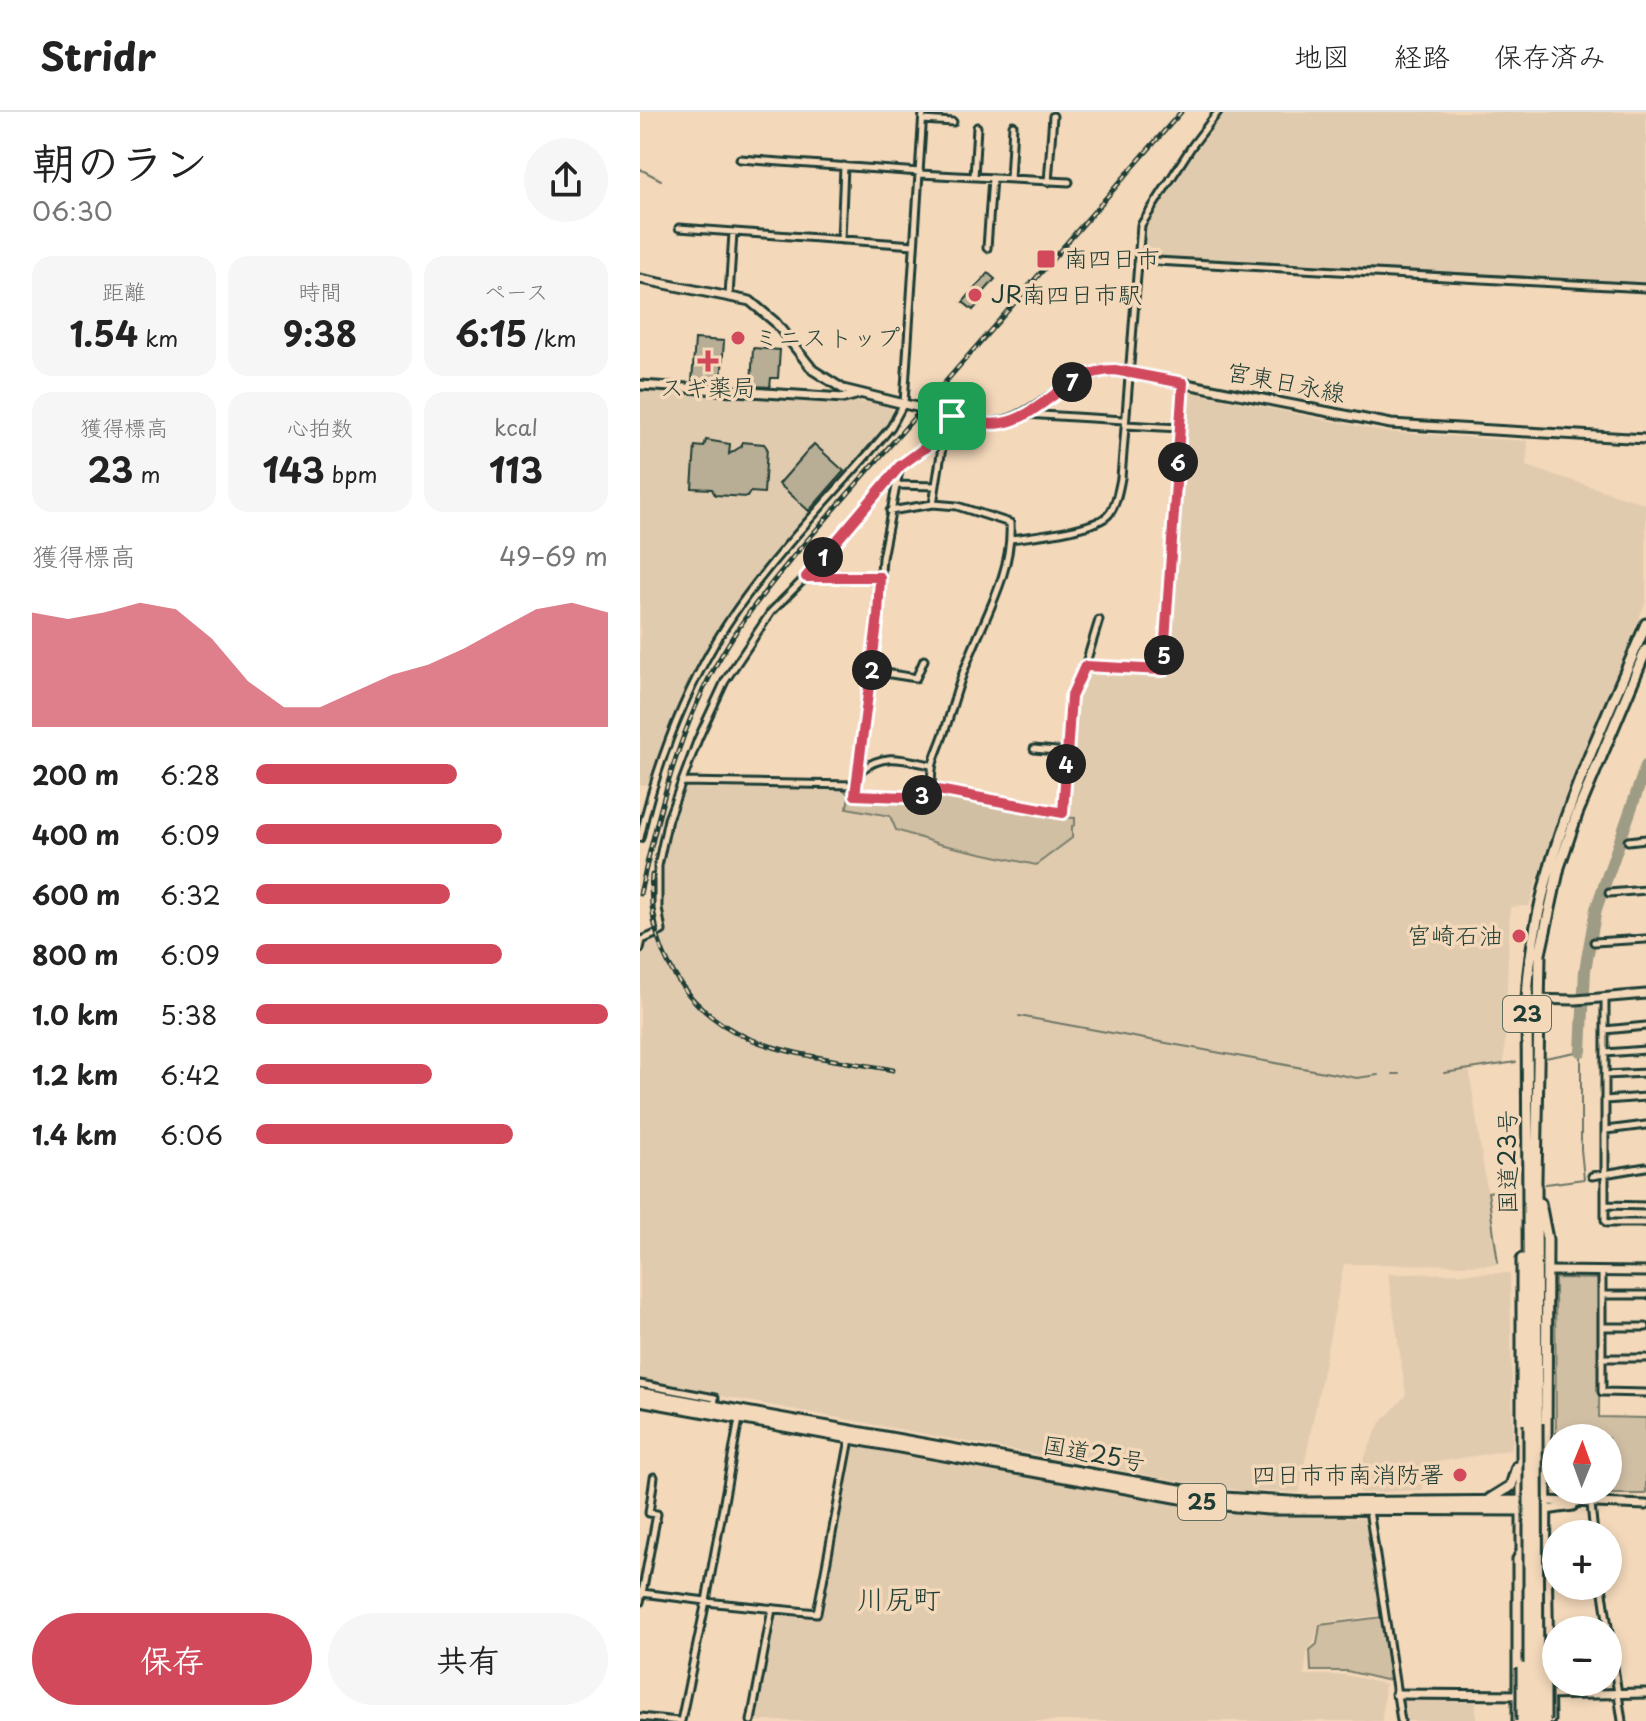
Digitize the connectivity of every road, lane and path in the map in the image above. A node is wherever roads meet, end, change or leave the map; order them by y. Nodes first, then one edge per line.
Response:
1 (923, 112) edge
2 (1218, 112) edge
3 (1053, 116) dead end
4 (923, 120) junction
5 (953, 122) dead end
6 (1013, 125) dead end
7 (977, 127) dead end
8 (740, 159) dead end
9 (844, 166) junction
10 (920, 173) junction
11 (974, 177) junction
12 (992, 178) junction
13 (1010, 179) junction
14 (1048, 182) junction
15 (1069, 182) dead end
16 (679, 228) dead end
17 (733, 233) junction
18 (841, 240) junction
19 (914, 245) junction
20 (987, 248) dead end
21 (1138, 260) junction
22 (640, 279) edge
23 (1646, 288) edge
24 (729, 296) junction
25 (1128, 372) junction
26 (1183, 383) junction
27 (640, 385) edge
28 (859, 394) junction
29 (904, 403) junction
30 (1025, 414) junction
31 (952, 416) junction
32 (1124, 423) junction
33 (1180, 428) junction
34 (944, 434) junction
35 (1646, 439) edge
36 (900, 466) junction
37 (895, 485) junction
38 (936, 486) junction
39 (933, 504) junction
40 (890, 511) junction
41 (1011, 539) junction
42 (806, 577) junction
43 (880, 577) junction
44 (1099, 620) dead end
45 (1646, 624) edge
46 (1646, 650) edge
47 (924, 660) dead end
48 (1085, 666) junction
49 (872, 671) junction
50 (1034, 749) dead end
51 (1067, 752) junction
52 (930, 765) junction
53 (859, 771) junction
54 (682, 782) junction
55 (855, 785) junction
56 (932, 792) junction
57 (640, 838) edge
58 (1646, 839) edge
59 (1628, 841) dead end
60 (1646, 890) edge
61 (1609, 893) dead end
62 (1646, 939) edge
63 (1594, 942) dead end
64 (640, 949) edge
65 (1646, 994) edge
66 (1605, 997) junction
67 (1532, 1000) junction
68 (1646, 1026) edge
69 (1605, 1030) junction
70 (1646, 1050) edge
71 (1605, 1053) junction
72 (1646, 1073) edge
73 (1605, 1075) junction
74 (1646, 1097) edge
75 (1605, 1100) junction
76 (1646, 1125) edge
77 (1606, 1130) junction
78 (1646, 1167) edge
79 (1605, 1173) junction
80 (1592, 1176) dead end
81 (1532, 1180) junction
82 (1606, 1205) junction
83 (1646, 1206) edge
84 (1646, 1223) edge
85 (1547, 1271) junction
86 (1602, 1272) junction
87 (1646, 1272) edge
88 (1602, 1295) junction
89 (1646, 1295) edge
90 (1602, 1327) junction
91 (1646, 1327) edge
92 (1602, 1358) junction
93 (1646, 1358) edge
94 (640, 1384) edge
95 (640, 1393) edge
96 (1646, 1393) edge
97 (640, 1400) edge
98 (714, 1407) junction
99 (739, 1419) junction
100 (1533, 1424) junction
101 (850, 1439) junction
102 (1522, 1457) junction
103 (654, 1477) dead end
104 (1487, 1500) junction
105 (1591, 1504) junction
106 (1546, 1505) junction
107 (1646, 1505) edge
108 (1522, 1506) junction
109 (1369, 1509) junction
110 (640, 1513) edge
111 (649, 1513) junction
112 (1546, 1520) edge
113 (1593, 1520) edge
114 (1523, 1543) junction
115 (640, 1544) edge
116 (651, 1545) junction
117 (643, 1572) edge
118 (642, 1593) junction
119 (1545, 1600) edge
120 (640, 1602) edge
121 (706, 1602) junction
122 (772, 1609) junction
123 (1622, 1693) edge
124 (1646, 1693) edge
125 (1396, 1694) junction
126 (1516, 1695) junction
127 (1542, 1695) edge
128 (1551, 1696) edge
129 (1618, 1696) edge
130 (640, 1717) edge
131 (679, 1721) edge
132 (751, 1721) edge
133 (1401, 1721) edge
134 (1516, 1721) edge
135 (1522, 1721) edge
136 (1529, 1721) edge
137 (1538, 1721) edge
138 (1545, 1721) edge
139 (1551, 1721) edge
140 (1622, 1721) edge

1 - 4 street
2 - 21 street
3 - 14 street
4 - 5 street
4 - 10 street
6 - 13 street
7 - 11 street
8 - 9 street
9 - 10 street
9 - 18 street
10 - 11 street
10 - 19 street
11 - 12 street
12 - 13 street
12 - 20 street
13 - 14 street
14 - 15 street
16 - 17 street
17 - 18 street
17 - 24 street
18 - 19 street
19 - 29 street
21 - 23 street
21 - 25 street
22 - 24 main road, 宮東日永線
24 - 28 main road, 宮東日永線
25 - 26 main road, 宮東日永線
25 - 30 main road, 宮東日永線
25 - 32 street
26 - 33 street
26 - 35 main road, 宮東日永線
27 - 28 main road
28 - 29 main road, 宮東日永線
29 - 31 main road, 宮東日永線
29 - 57 street
30 - 31 main road, 宮東日永線
30 - 32 street
31 - 34 street
32 - 33 street
32 - 41 street
33 - 48 street
34 - 36 street
34 - 38 street
36 - 37 street
36 - 42 street
37 - 38 street
37 - 40 street
38 - 39 street
39 - 40 street
39 - 41 street
40 - 43 street
41 - 52 street
42 - 43 street
42 - 54 street
43 - 49 street
44 - 48 street
45 - 67 highway, 国道23号 / 23
46 - 67 highway, 国道23号 / 23
47 - 49 street
48 - 51 street
49 - 53 street
50 - 51 street
51 - 56 street
52 - 53 street
52 - 56 street
53 - 55 street
54 - 55 street
54 - 64 street
55 - 56 street
58 - 59 street
60 - 61 street
62 - 63 street
65 - 66 main road
66 - 67 main road
66 - 69 street
67 - 81 highway, 国道23号 / 23
68 - 69 street
69 - 71 street
70 - 71 street
71 - 73 street
72 - 73 street
73 - 75 street
74 - 75 street
75 - 77 street
76 - 77 street
77 - 79 street
78 - 79 street
79 - 80 street
79 - 82 street
81 - 85 highway
81 - 100 highway, 国道23号 / 23
81 - 102 highway
82 - 83 street
82 - 84 street
85 - 86 main road
85 - 106 highway
86 - 87 main road
86 - 88 street
88 - 89 street
88 - 90 street
90 - 91 street
90 - 92 street
92 - 93 street
92 - 96 street
94 - 98 street
95 - 98 highway, 国道25号 / 25
97 - 99 highway, 国道25号 / 25
98 - 104 highway, 国道25号 / 25
99 - 101 highway, 国道25号 / 25
99 - 121 street
100 - 136 highway, 国道23号 / 23, bridge
100 - 137 highway, 国道23号 / 23, bridge
101 - 109 highway, 国道25号 / 25
101 - 122 street
102 - 104 highway
102 - 108 highway
103 - 111 street
104 - 108 highway, 国道25号 / 25
105 - 106 main road
105 - 107 main road
105 - 113 street
106 - 108 highway, 国道25号 / 25
106 - 112 highway
108 - 109 highway, 国道25号 / 25
108 - 114 highway
109 - 125 street
110 - 111 street
111 - 116 street
114 - 126 street
114 - 135 highway, bridge
115 - 116 street
116 - 117 street
117 - 118 street
118 - 120 street
118 - 121 street
119 - 138 highway, bridge
121 - 122 street
121 - 131 street
122 - 132 street
123 - 124 main road
125 - 126 main road
125 - 133 street
126 - 127 main road
126 - 134 street
128 - 139 street
129 - 140 street
130 - 131 street

